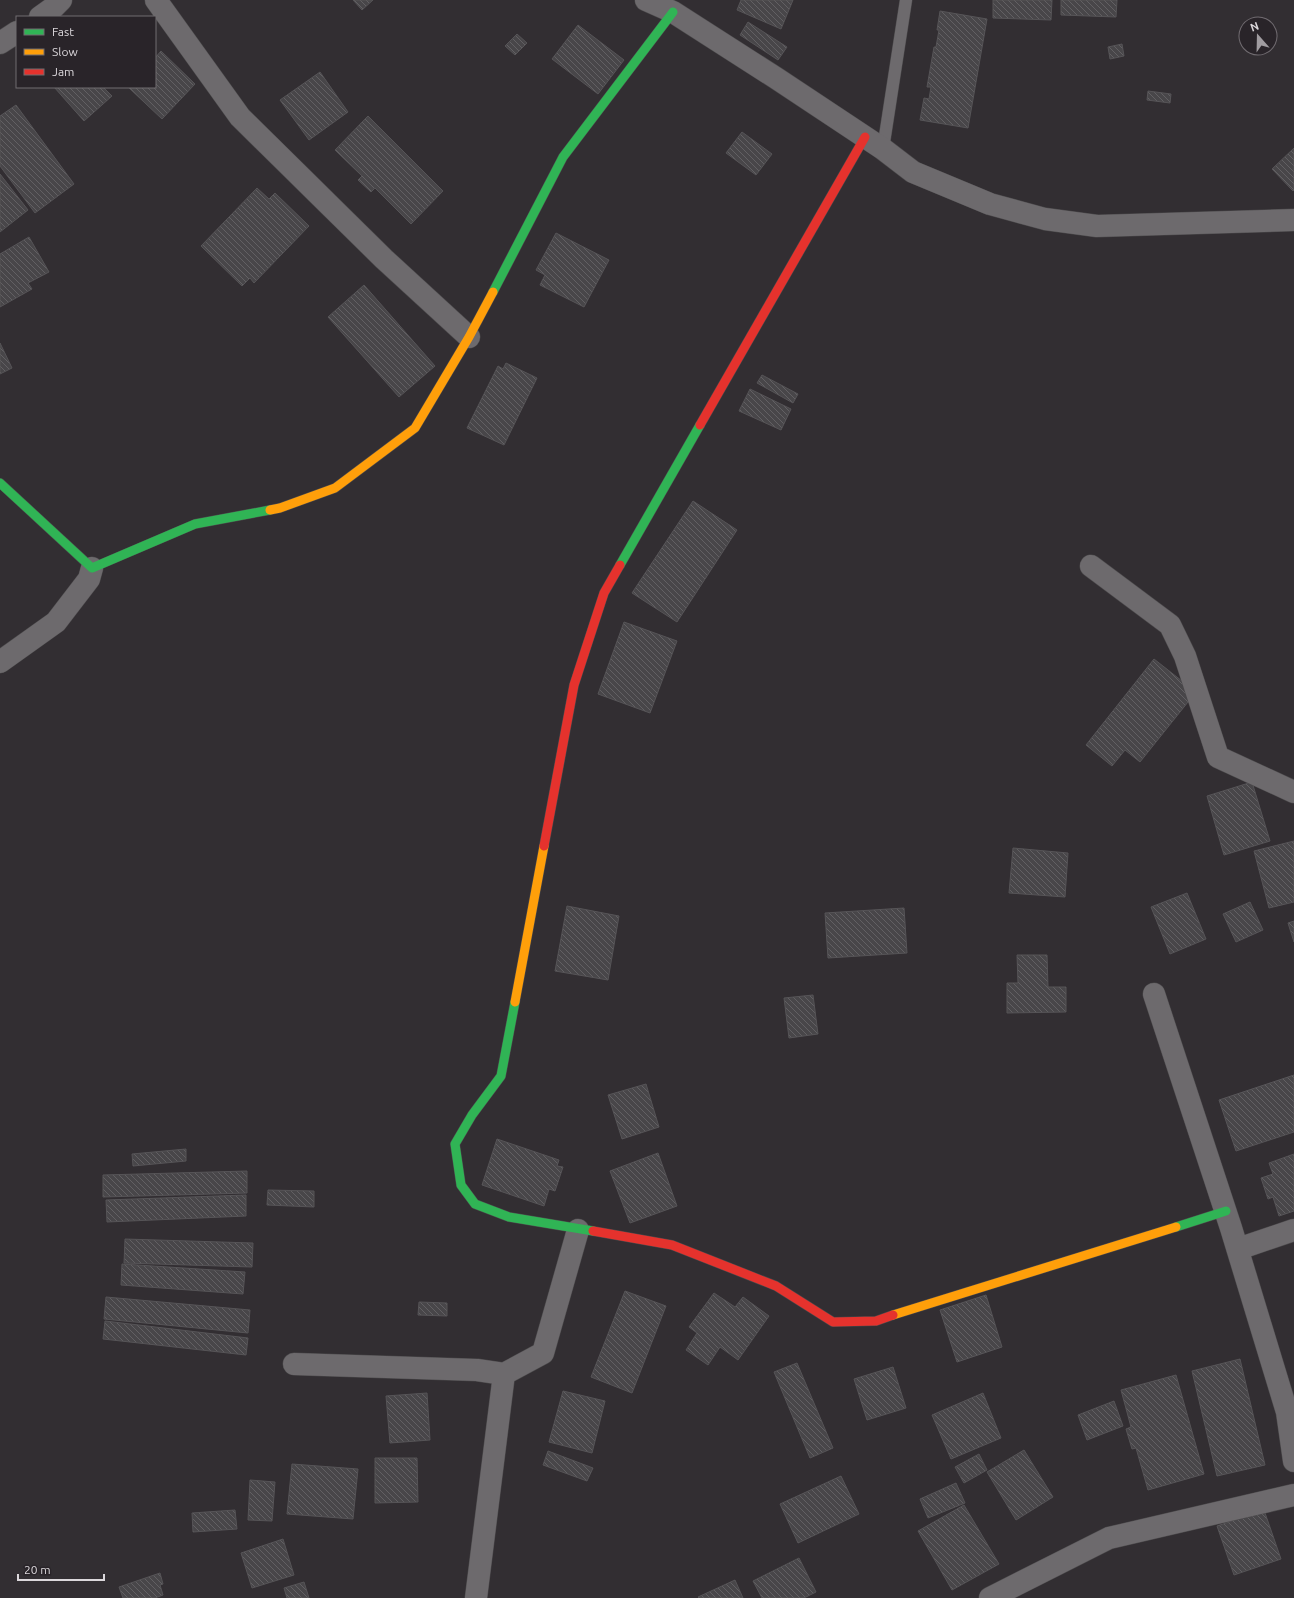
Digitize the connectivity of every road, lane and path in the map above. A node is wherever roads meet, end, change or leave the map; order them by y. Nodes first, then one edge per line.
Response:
1 (61, 0) edge
2 (156, 0) edge
3 (646, 0) edge
4 (906, 0) edge
5 (673, 12) junction
6 (41, 16) edge
7 (16, 33) edge
8 (0, 44) edge
9 (865, 137) junction
10 (883, 149) junction
11 (1294, 220) edge
12 (469, 337) junction
13 (0, 483) edge
14 (1090, 566) dead end
15 (92, 568) junction
16 (0, 662) edge
17 (1294, 792) edge
18 (1154, 994) dead end
19 (1226, 1211) junction
20 (578, 1230) junction
21 (1294, 1230) edge
22 (1238, 1249) junction
23 (294, 1364) dead end
24 (504, 1374) junction
25 (1294, 1461) edge
26 (1294, 1495) edge
27 (476, 1598) edge
28 (990, 1598) edge

1 - 6 street
2 - 12 street
3 - 5 street
4 - 10 lane
5 - 9 street
5 - 12 street
7 - 8 street
9 - 10 street
9 - 20 street
10 - 11 street
12 - 15 street
13 - 15 street
14 - 17 street
15 - 16 street
18 - 19 street
19 - 20 street
19 - 22 street
20 - 24 street
21 - 22 street
22 - 25 street
23 - 24 street
24 - 27 street
26 - 28 street

